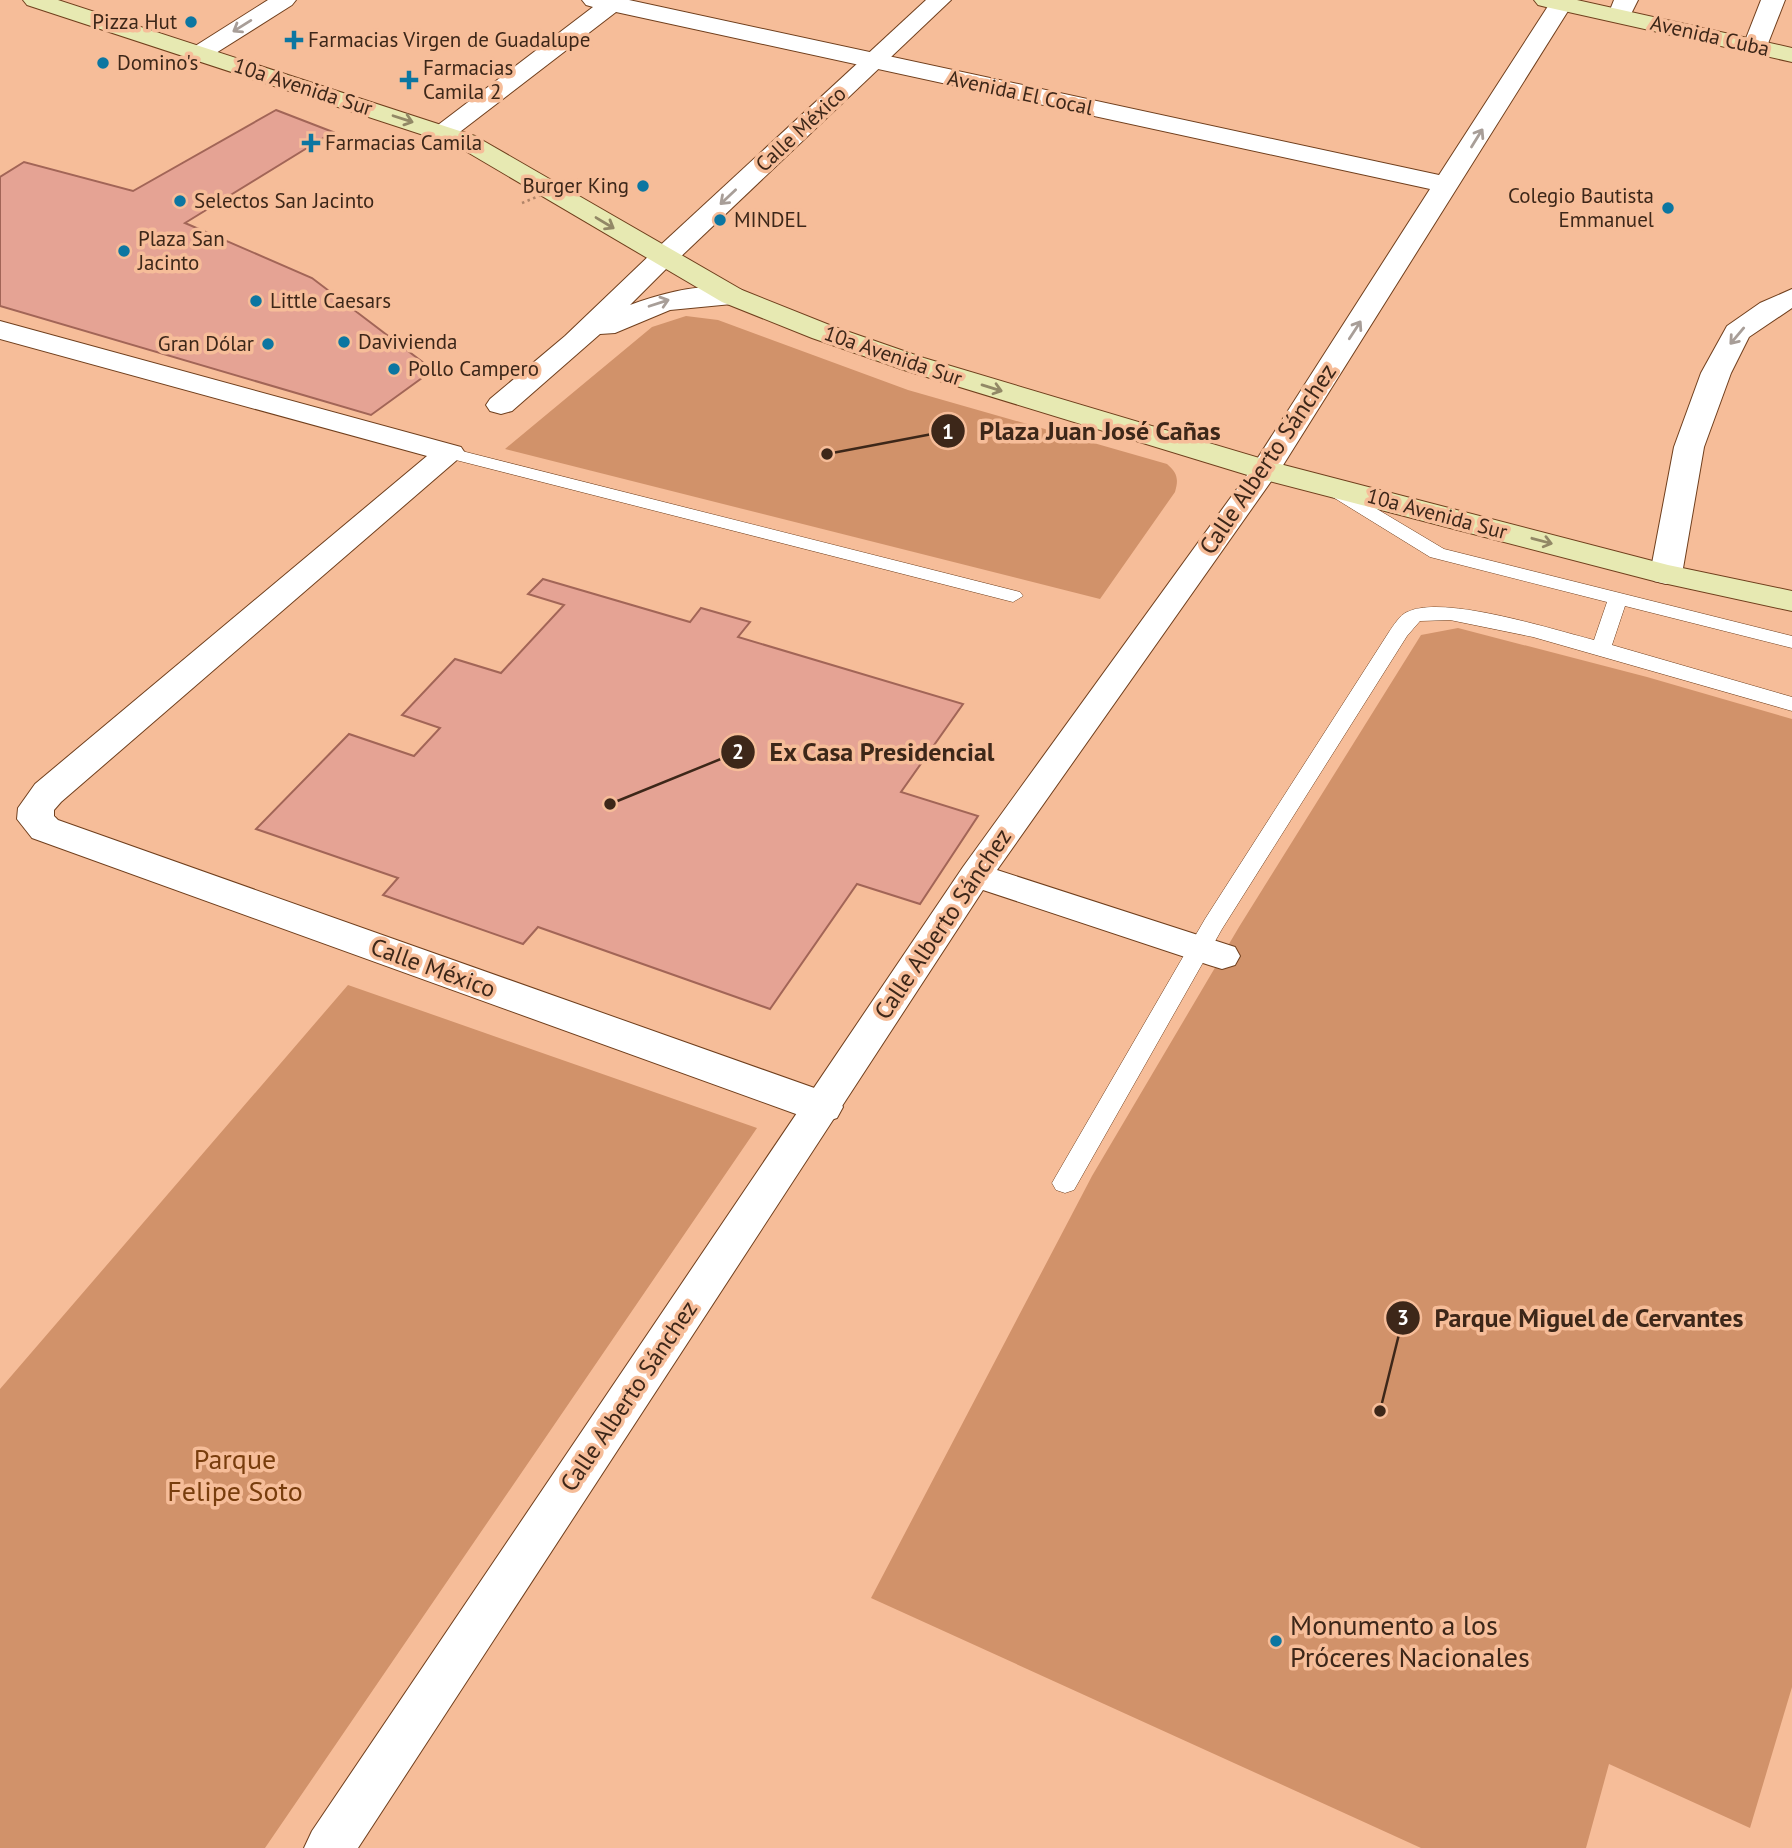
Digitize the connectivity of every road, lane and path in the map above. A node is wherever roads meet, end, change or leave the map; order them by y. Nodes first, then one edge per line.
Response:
1 (35, 0) edge
2 (284, 0) edge
3 (939, 0) edge
4 (1773, 0) edge
5 (608, 1) edge
6 (1554, 2) edge
7 (1623, 8) edge
8 (1755, 46) junction
9 (200, 53) junction
10 (1792, 55) edge
11 (874, 61) junction
12 (443, 133) junction
13 (578, 180) dead end
14 (1447, 186) junction
15 (522, 203) dead end
16 (663, 258) junction
17 (732, 296) junction
18 (1792, 297) edge
19 (0, 330) edge
20 (575, 342) junction
21 (501, 405) dead end
22 (450, 453) junction
23 (1265, 470) junction
24 (1327, 486) junction
25 (1666, 573) junction
26 (1013, 596) dead end
27 (1619, 599) junction
28 (1792, 601) edge
29 (1792, 642) edge
30 (1601, 648) junction
31 (1792, 704) edge
32 (975, 874) junction
33 (1211, 952) junction
34 (822, 1107) junction
35 (1065, 1183) dead end
36 (329, 1848) edge

1 - 9 main road, 10a Avenida Sur
2 -> 9 street
3 - 11 street, Calle México
4 - 8 street
5 - 11 street, Avenida El Cocal
5 - 12 street
6 - 7 main road, Avenida Cuba
14 -> 6 street, Calle Alberto Sánchez
7 - 8 main road, Avenida Cuba
8 - 10 main road, Avenida Cuba
9 -> 12 main road, 10a Avenida Sur
11 - 14 street, Avenida El Cocal
11 -> 16 street, Calle México
12 -> 16 main road, 10a Avenida Sur
13 - 15 path, bridge
23 -> 14 street, Calle Alberto Sánchez
16 - 17 main road, 10a Avenida Sur
16 - 20 street, Calle México
20 -> 17 street
17 -> 23 main road, 10a Avenida Sur
18 -> 25 street
19 - 22 street
20 - 21 street
22 - 26 lane
22 - 34 street, Calle México
23 - 24 main road, 10a Avenida Sur
23 - 32 street, Calle Alberto Sánchez
24 -> 25 main road, 10a Avenida Sur
24 - 27 lane
25 - 28 main road, 10a Avenida Sur
27 - 29 lane
27 - 30 lane
30 - 31 lane
30 - 33 lane
32 - 33 street
32 - 34 street, Calle Alberto Sánchez
33 - 35 lane
34 - 36 street, Calle Alberto Sánchez

